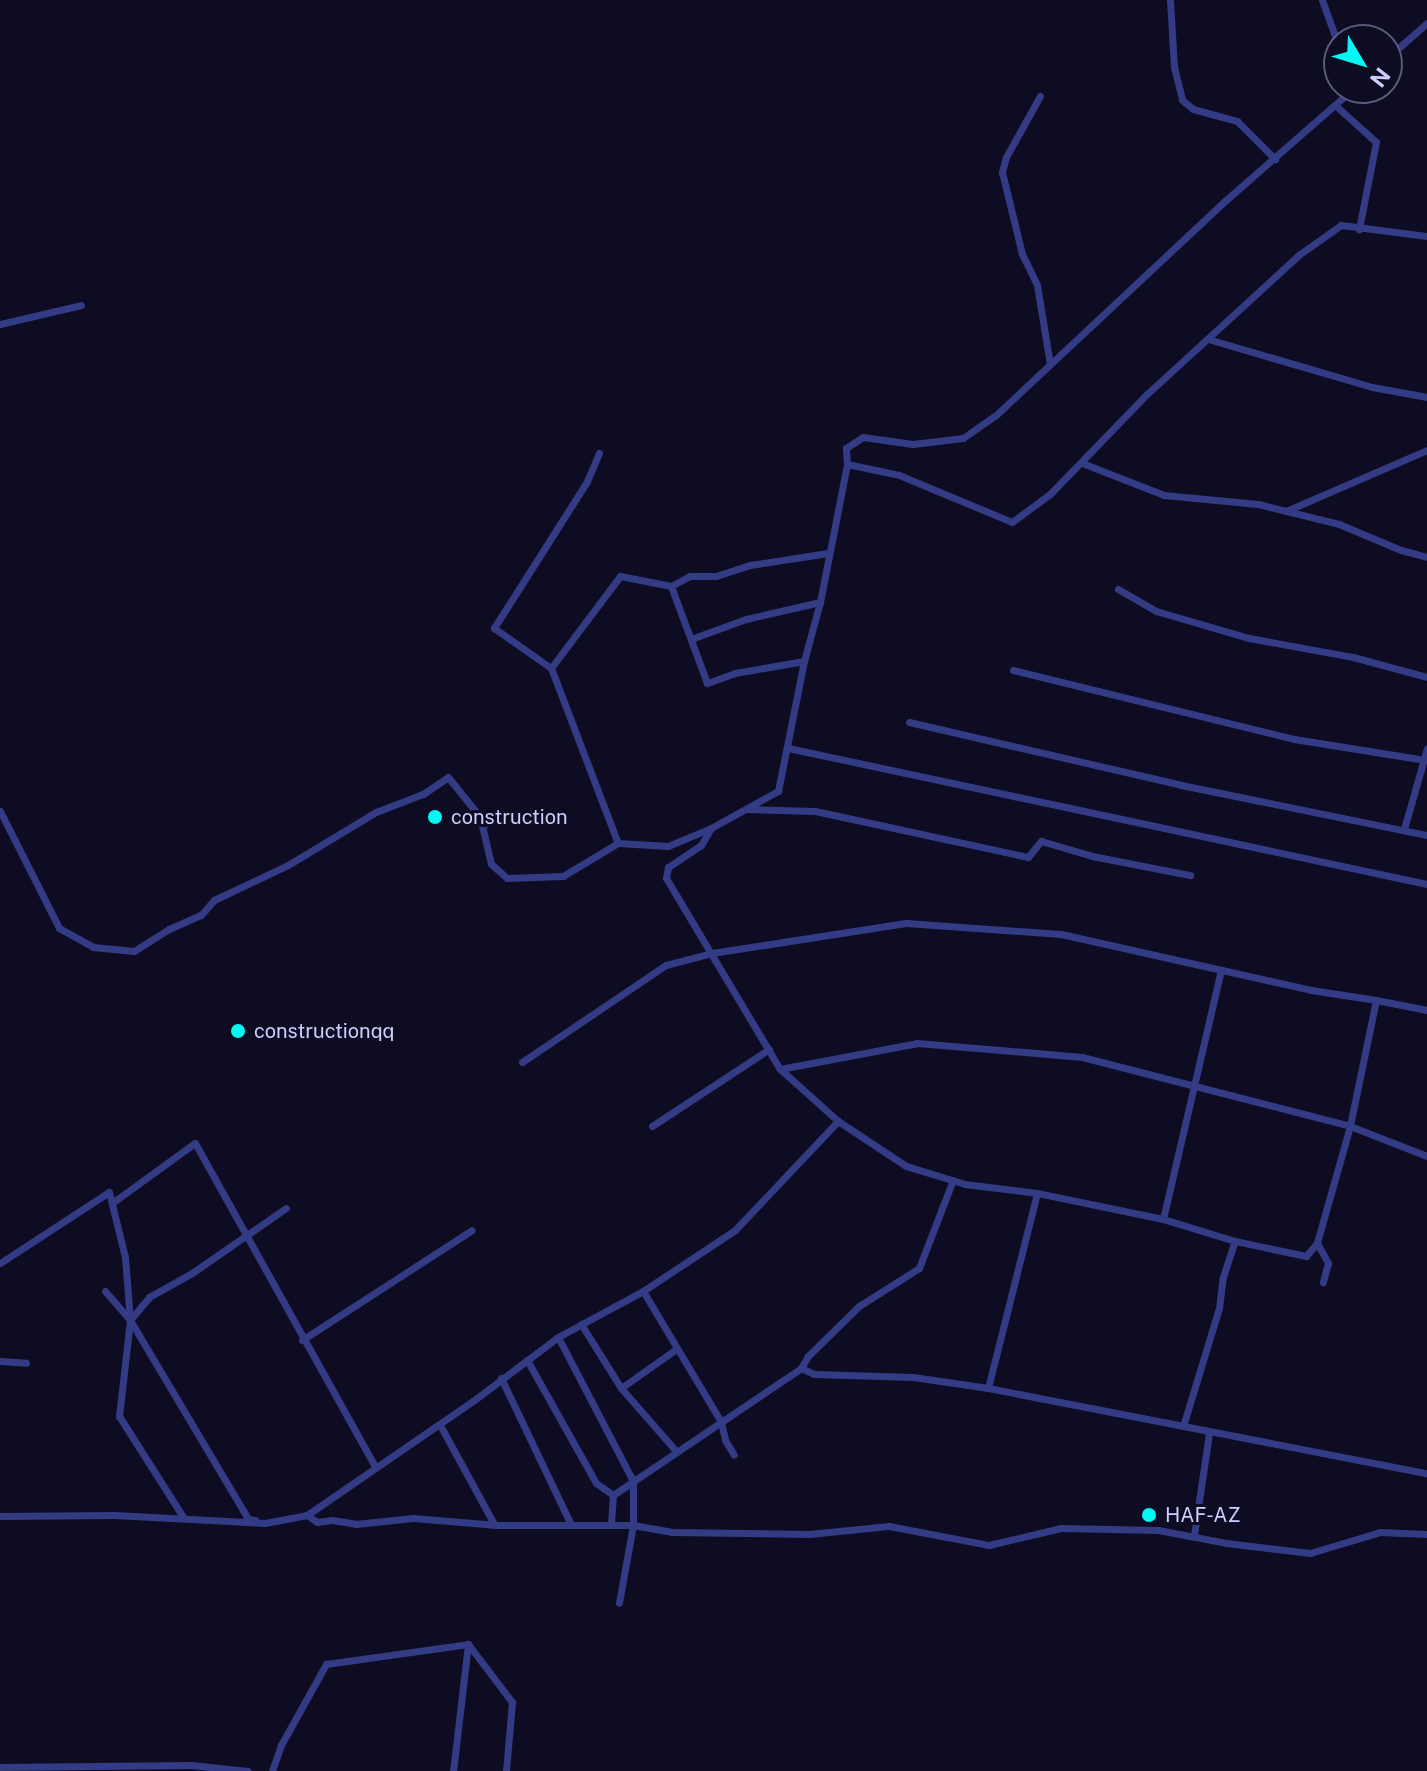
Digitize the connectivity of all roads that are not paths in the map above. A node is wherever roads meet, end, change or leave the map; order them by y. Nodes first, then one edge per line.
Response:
1 (1170, 0) edge
2 (1322, 0) edge
3 (1427, 23) edge
4 (1331, 24) edge
5 (1403, 44) edge
6 (1040, 96) dead end
7 (1335, 105) joint
8 (1275, 159) junction
9 (1359, 229) junction
10 (1427, 236) edge
11 (81, 305) dead end
12 (0, 324) edge
13 (1208, 339) junction
14 (1050, 364) junction
15 (1427, 397) edge
16 (1427, 450) edge
17 (599, 453) dead end
18 (1082, 463) junction
19 (847, 464) junction
20 (1286, 511) junction
21 (828, 553) junction
22 (1427, 557) edge
23 (671, 586) junction
24 (1118, 589) dead end
25 (820, 602) junction
26 (691, 639) junction
27 (804, 661) junction
28 (551, 668) junction
29 (1013, 670) dead end
30 (1427, 677) edge
31 (909, 722) dead end
32 (788, 748) junction
33 (1427, 748) edge
34 (1425, 760) junction
35 (746, 809) junction
36 (0, 811) edge
37 (493, 820) dead end
38 (482, 826) junction
39 (711, 828) junction
40 (1404, 829) junction
41 (1427, 835) edge
42 (618, 843) junction
43 (1190, 875) dead end
44 (1427, 884) edge
45 (712, 953) junction
46 (1221, 970) junction
47 (1376, 1000) junction
48 (1427, 1010) edge
49 (769, 1049) junction
50 (522, 1062) dead end
51 (780, 1069) junction
52 (1194, 1084) junction
53 (838, 1121) junction
54 (652, 1126) dead end
55 (1350, 1126) junction
56 (1427, 1156) edge
57 (953, 1180) junction
58 (1037, 1193) junction
59 (112, 1203) junction
60 (286, 1208) dead end
61 (1163, 1219) junction
62 (472, 1230) dead end
63 (248, 1235) junction
64 (1235, 1241) junction
65 (1317, 1243) junction
66 (0, 1263) edge
67 (1323, 1282) dead end
68 (105, 1291) dead end
69 (643, 1291) junction
70 (130, 1320) junction
71 (581, 1324) junction
72 (558, 1337) junction
73 (302, 1340) junction
74 (676, 1349) junction
75 (527, 1360) junction
76 (0, 1361) edge
77 (26, 1363) dead end
78 (801, 1368) junction
79 (501, 1378) junction
80 (621, 1388) junction
81 (988, 1388) junction
82 (721, 1422) junction
83 (1184, 1423) junction
84 (440, 1425) junction
85 (1209, 1433) junction
86 (675, 1450) junction
87 (734, 1455) dead end
88 (375, 1466) junction
89 (1427, 1473) edge
90 (633, 1481) junction
91 (613, 1495) junction
92 (307, 1515) junction
93 (0, 1516) edge
94 (183, 1517) junction
95 (265, 1523) junction
96 (497, 1525) junction
97 (571, 1525) junction
98 (611, 1525) junction
99 (633, 1525) junction
100 (1427, 1534) edge
101 (1194, 1535) junction
102 (619, 1603) dead end
103 (468, 1644) junction
104 (0, 1767) edge
105 (248, 1771) edge
106 (272, 1771) edge
107 (453, 1771) edge
108 (506, 1771) edge

1 - 8 street
2 - 4 street
3 - 5 street
6 - 14 street
7 - 8 street
7 - 9 street
8 - 14 street
9 - 10 street
9 - 13 street
11 - 12 street
13 - 15 street
13 - 18 street
14 - 19 street
16 - 20 street
17 - 28 street
18 - 19 street
18 - 20 street
19 - 21 street
20 - 22 street
21 - 23 street
21 - 25 street
23 - 26 street
23 - 28 street
24 - 30 street
25 - 26 street
25 - 27 street
26 - 27 street
27 - 32 street
28 - 42 street
29 - 34 street
31 - 40 street
32 - 35 street
32 - 44 street
33 - 34 street
34 - 40 street
35 - 39 street
35 - 43 street
36 - 38 street
37 - 38 street
38 - 42 street
39 - 42 street
39 - 45 street
40 - 41 street
45 - 46 street
45 - 49 street
45 - 50 street
46 - 47 street
46 - 52 street
47 - 48 street
47 - 55 street
49 - 51 street
49 - 54 street
51 - 52 street
51 - 53 street
52 - 55 street
52 - 61 street
53 - 57 street
53 - 69 street
55 - 56 street
55 - 65 street
57 - 58 street
57 - 78 street
58 - 61 street
58 - 81 street
59 - 63 street
59 - 66 street
59 - 70 street
60 - 63 street
61 - 64 street
62 - 73 street
63 - 70 street
63 - 73 street
64 - 65 street
64 - 83 street
65 - 67 street
68 - 70 street
69 - 71 street
69 - 74 street
70 - 94 street
70 - 95 street
71 - 72 street
71 - 80 street
72 - 75 street
72 - 90 street
73 - 88 street
74 - 80 street
74 - 82 street
75 - 79 street
75 - 91 street
76 - 77 street
78 - 81 street
78 - 82 street
79 - 84 street
79 - 97 street
80 - 86 street
81 - 83 street
82 - 86 street
82 - 87 street
83 - 85 street
84 - 88 street
84 - 96 street
85 - 89 street
85 - 101 street
86 - 90 street
88 - 92 street
90 - 91 street
90 - 99 street
91 - 98 street
92 - 95 street
92 - 96 street
93 - 94 street
94 - 95 street
96 - 97 street
97 - 98 street
98 - 99 street
99 - 101 street
99 - 102 street
100 - 101 street
103 - 106 street
103 - 107 street
103 - 108 street
104 - 105 street

